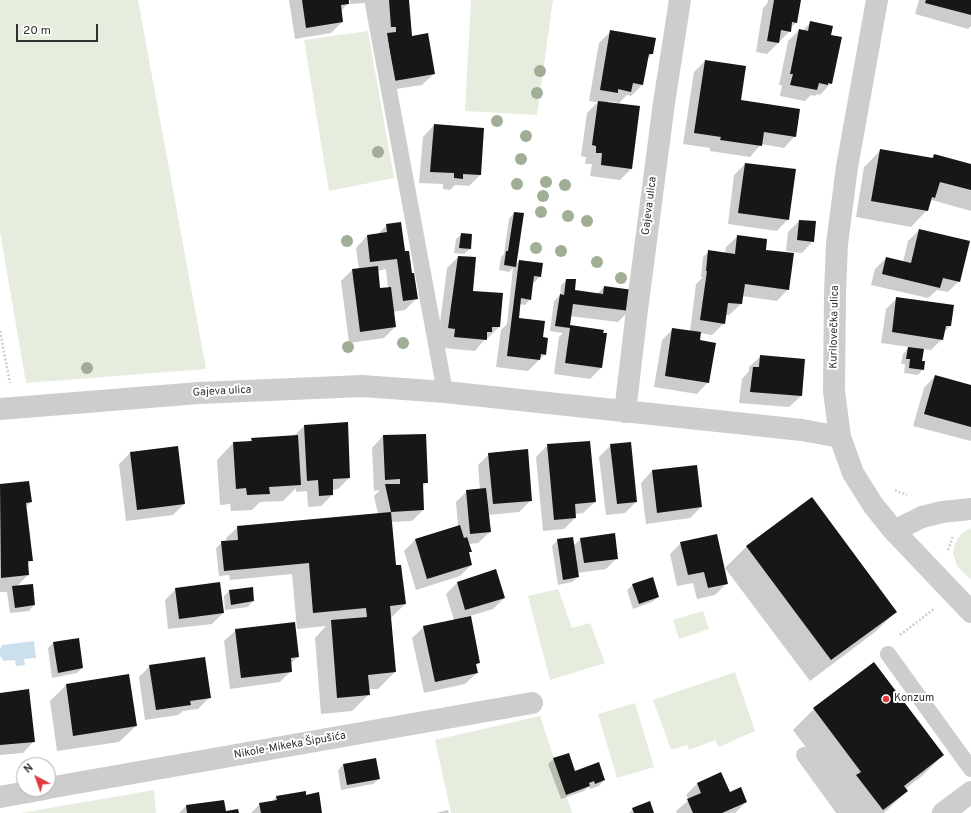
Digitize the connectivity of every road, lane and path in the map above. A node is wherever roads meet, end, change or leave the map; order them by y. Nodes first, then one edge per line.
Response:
1 (680, 0) edge
2 (877, 0) edge
3 (373, 4) dead end
4 (0, 331) edge
5 (11, 385) dead end
6 (445, 392) junction
7 (0, 409) edge
8 (625, 412) junction
9 (840, 437) junction
10 (890, 488) dead end
11 (910, 496) dead end
12 (971, 509) edge
13 (894, 531) junction
14 (955, 533) dead end
15 (948, 556) dead end
16 (934, 608) dead end
17 (971, 612) edge
18 (888, 654) joint
19 (532, 703) dead end
20 (804, 755) dead end
21 (971, 769) edge
22 (56, 787) edge
23 (971, 792) edge
24 (16, 794) edge
25 (0, 797) edge
26 (846, 813) edge
27 (943, 813) edge

1 - 8 street, Gajeva ulica
2 - 9 street, Kurilovečka ulica
3 - 6 lane
4 - 5 path
6 - 7 street, Gajeva ulica
6 - 8 street, Gajeva ulica
8 - 9 street, Gajeva ulica
9 - 13 street, Kurilovečka ulica
10 - 11 path
12 - 13 street
13 - 17 street, Kurilovečka ulica
14 - 15 path
16 - 18 path
18 - 21 lane
19 - 22 street, Nikole-Mikeka Šipušića
20 - 26 lane
23 - 27 street
24 - 25 street

